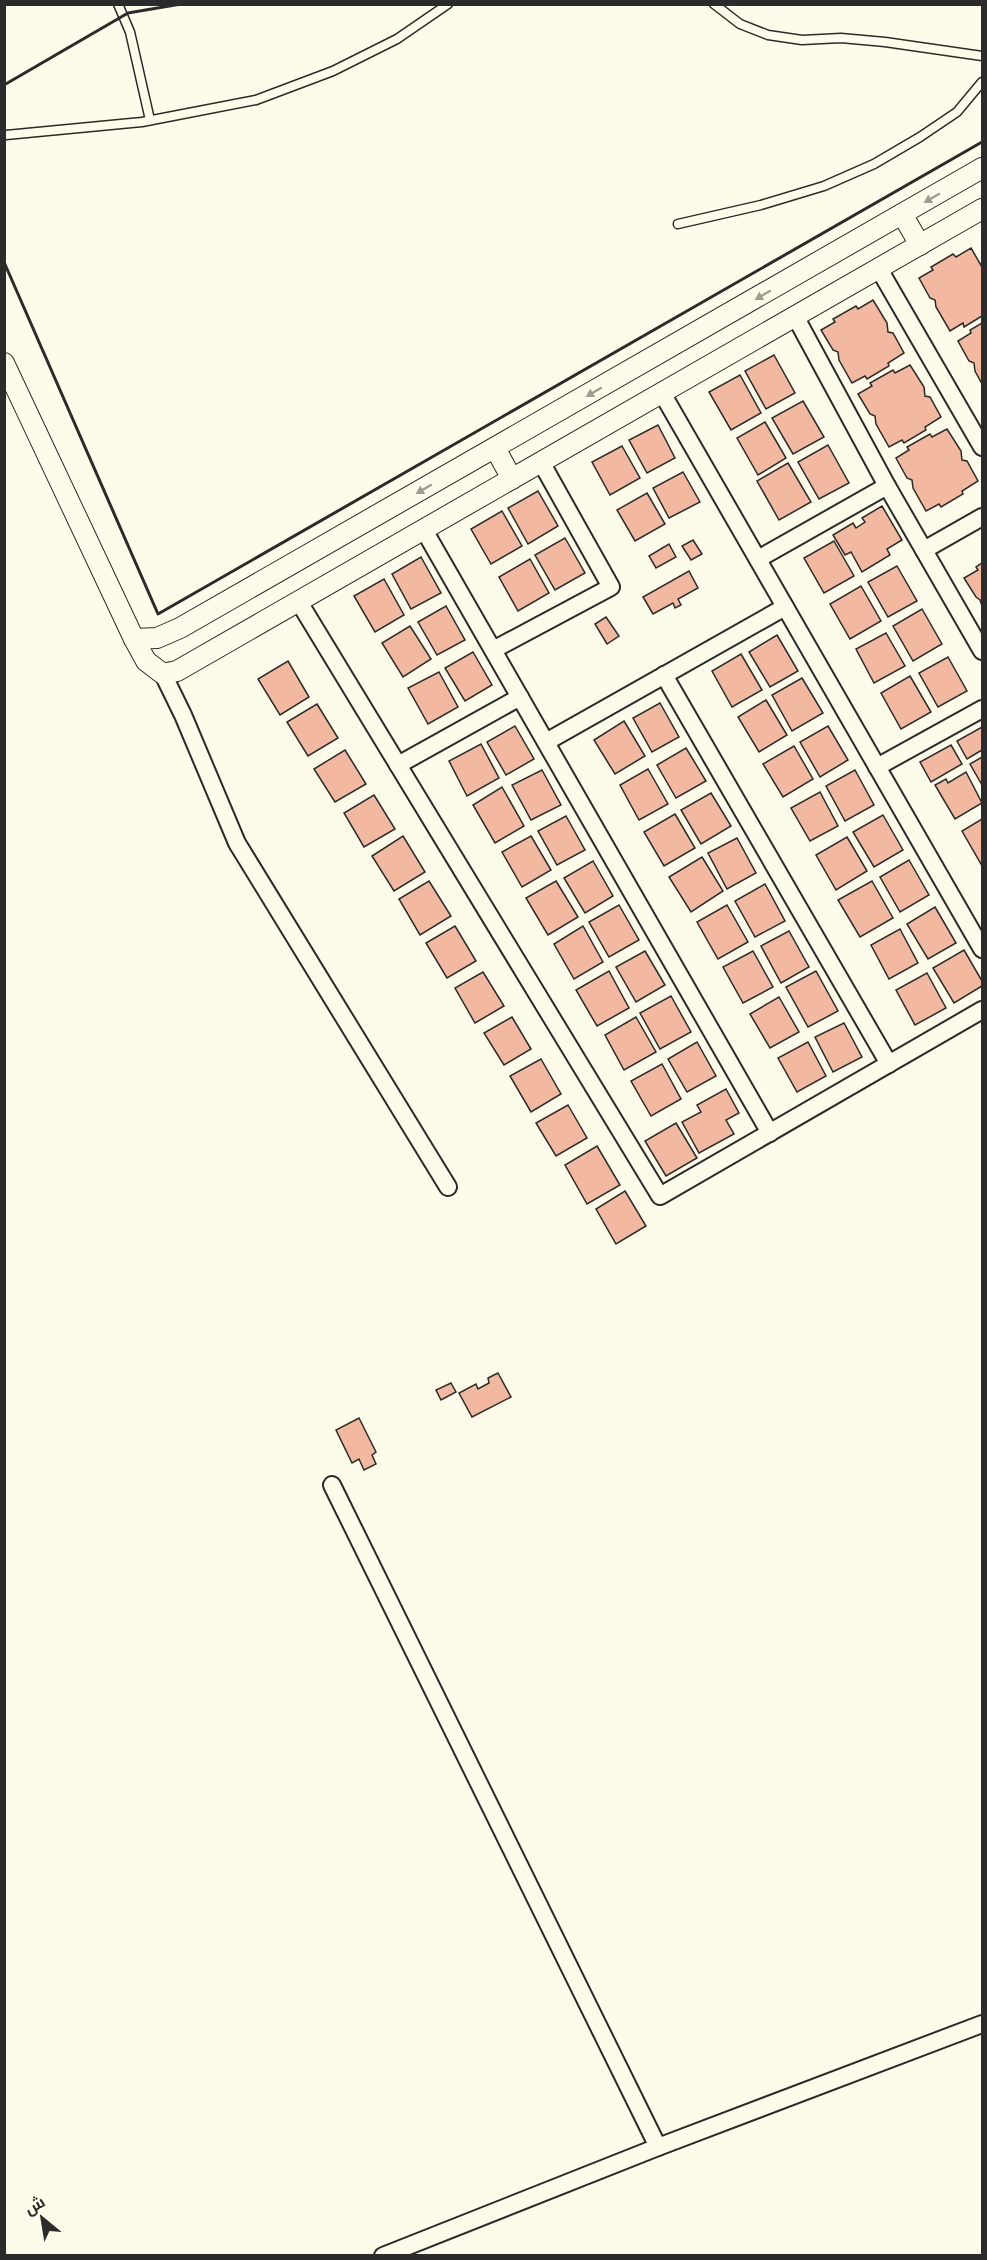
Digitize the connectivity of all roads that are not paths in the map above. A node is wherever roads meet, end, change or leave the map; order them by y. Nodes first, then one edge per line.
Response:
1 (118, 4) edge
2 (448, 4) edge
3 (714, 4) edge
4 (982, 56) edge
5 (982, 82) edge
6 (150, 120) junction
7 (6, 135) edge
8 (982, 168) edge
9 (902, 214) junction
10 (980, 216) edge
11 (678, 224) dead end
12 (920, 245) junction
13 (879, 269) junction
14 (795, 316) junction
15 (4, 363) edge
16 (662, 393) junction
17 (982, 447) edge
18 (495, 448) junction
19 (541, 462) junction
20 (512, 479) junction
21 (887, 486) junction
22 (982, 517) edge
23 (424, 530) junction
24 (924, 550) junction
25 (758, 559) junction
26 (299, 602) junction
27 (785, 607) junction
28 (134, 639) junction
29 (493, 650) junction
30 (982, 651) edge
31 (163, 674) junction
32 (664, 675) junction
33 (520, 697) junction
34 (982, 709) edge
35 (546, 742) junction
36 (398, 765) junction
37 (878, 767) junction
38 (982, 949) edge
39 (982, 1010) edge
40 (889, 1064) junction
41 (770, 1133) junction
42 (448, 1187) dead end
43 (332, 1485) dead end
44 (982, 2024) edge
45 (658, 2147) junction
46 (383, 2256) edge

1 - 6 lane
2 - 6 lane
3 - 4 lane
5 - 11 lane
6 - 7 lane
8 -> 9 street
9 - 12 street
9 -> 18 street
10 - 12 street
12 - 13 street
13 - 14 street
13 - 17 street
14 - 16 street
14 - 21 street
15 - 28 street
16 - 19 street
16 - 25 street
18 - 20 street
18 -> 28 street
19 - 20 street
19 - 29 street
20 - 23 street
21 - 24 street
21 - 25 street
22 - 24 street
23 - 26 street
23 - 29 street
24 - 30 street
25 - 27 street
26 - 31 street
26 - 36 street
27 - 32 street
27 - 37 street
28 - 31 street
29 - 33 street
31 - 42 street
32 - 35 street
32 - 40 street
33 - 35 street
33 - 36 street
34 - 37 street
35 - 41 street
36 - 41 street
37 - 38 street
39 - 40 street
40 - 41 street
43 - 45 street
44 - 45 street
45 - 46 street

